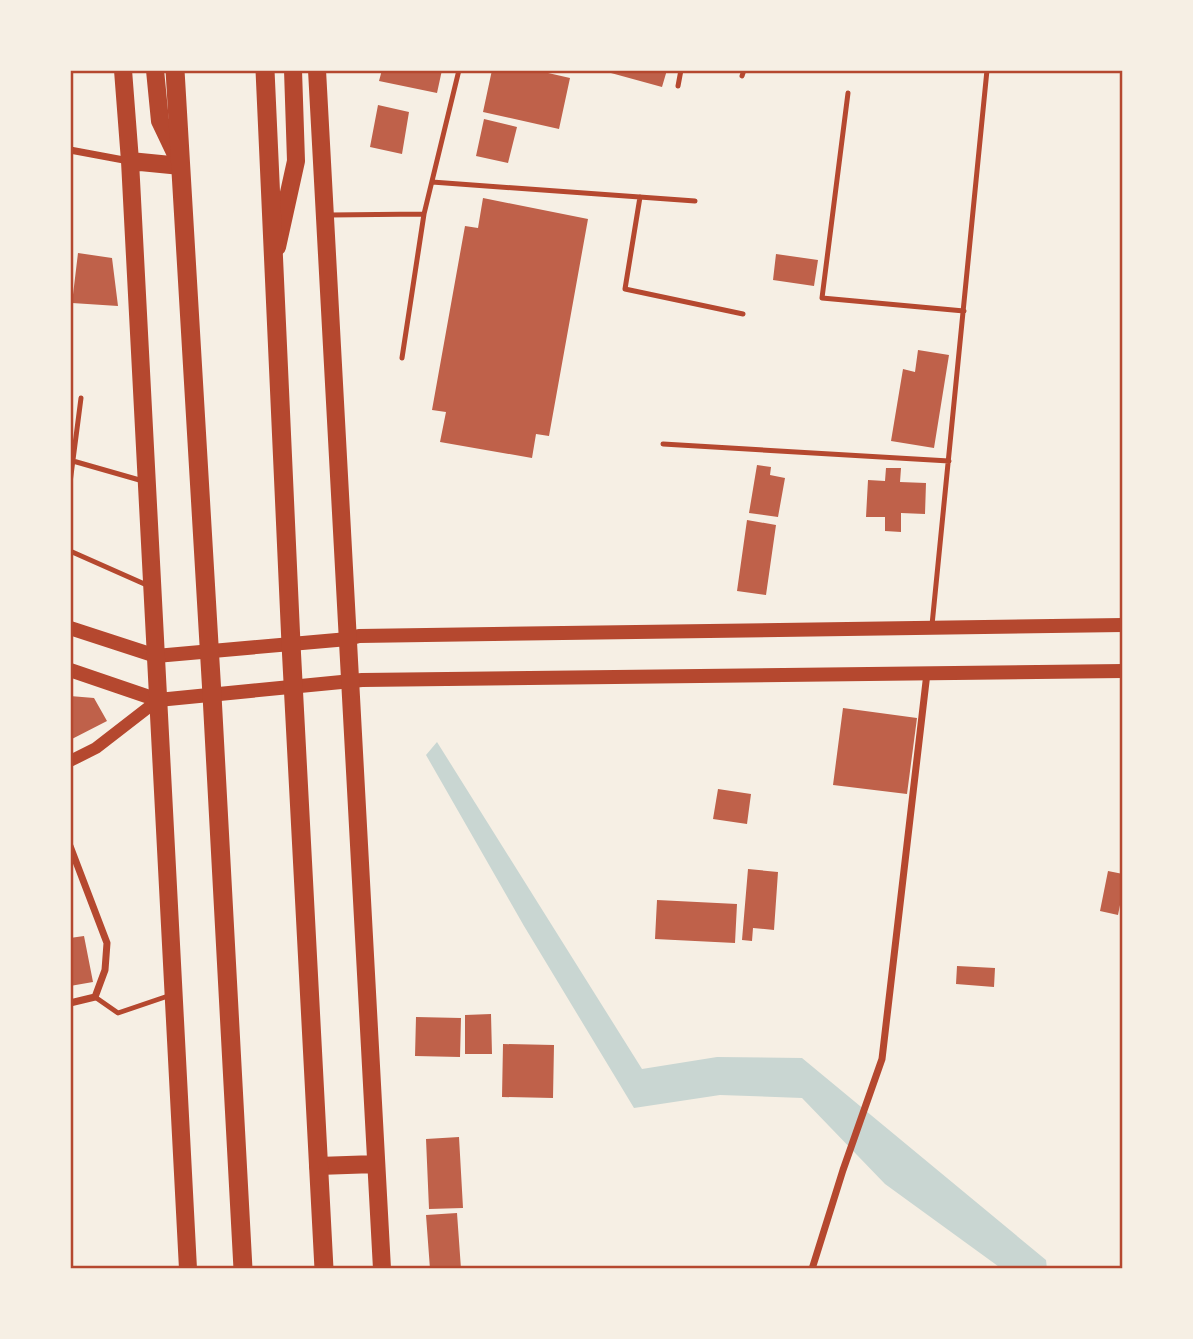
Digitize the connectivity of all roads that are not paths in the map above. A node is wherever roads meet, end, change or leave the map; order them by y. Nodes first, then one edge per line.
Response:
1 (122, 70) edge
2 (155, 70) edge
3 (175, 70) edge
4 (265, 70) edge
5 (293, 70) edge
6 (317, 70) edge
7 (459, 70) edge
8 (681, 70) edge
9 (987, 70) edge
10 (678, 86) dead end
11 (848, 93) dead end
12 (70, 150) edge
13 (130, 161) junction
14 (181, 166) junction
15 (432, 182) junction
16 (639, 197) junction
17 (695, 201) dead end
18 (424, 214) junction
19 (324, 215) junction
20 (274, 261) junction
21 (964, 311) junction
22 (743, 314) dead end
23 (402, 358) dead end
24 (81, 398) dead end
25 (663, 444) dead end
26 (73, 461) junction
27 (949, 461) junction
28 (146, 481) junction
29 (70, 482) edge
30 (70, 551) edge
31 (152, 587) junction
32 (1123, 625) edge
33 (70, 628) edge
34 (932, 628) junction
35 (348, 639) junction
36 (291, 644) junction
37 (210, 651) junction
38 (156, 656) junction
39 (70, 670) edge
40 (1123, 671) edge
41 (927, 672) junction
42 (351, 683) junction
43 (293, 688) junction
44 (212, 695) junction
45 (158, 700) junction
46 (70, 761) edge
47 (70, 846) edge
48 (174, 994) junction
49 (95, 997) junction
50 (70, 1003) edge
51 (376, 1164) junction
52 (318, 1167) junction
53 (188, 1269) edge
54 (243, 1269) edge
55 (324, 1269) edge
56 (382, 1269) edge
57 (812, 1269) edge

1 - 13 main road
2 - 14 main road
3 - 14 highway
4 - 20 highway
5 - 20 main road
6 - 19 main road
7 - 15 lane
8 - 10 lane
9 - 21 lane
11 - 21 lane
12 - 13 street
13 - 14 main road
13 - 28 main road
14 - 37 highway
15 - 16 lane
15 - 18 lane
16 - 17 lane
16 - 22 lane
18 - 19 lane
18 - 23 lane
19 - 35 main road
20 - 36 highway
21 - 27 lane
24 - 26 lane
25 - 27 lane
26 - 28 lane
26 - 29 lane
27 - 34 lane
28 - 31 main road
30 - 31 lane
31 - 38 main road
32 - 34 main road
33 - 38 main road
34 - 35 main road
35 - 36 main road
35 - 42 main road
36 - 37 main road
36 - 43 highway
37 - 38 main road
37 - 44 highway
38 - 45 main road
39 - 45 main road
40 - 41 main road
41 - 42 main road
41 - 57 street
42 - 43 main road
42 - 51 main road
43 - 44 main road
43 - 52 highway
44 - 45 main road
44 - 54 highway
45 - 46 street
45 - 48 main road
47 - 49 street
48 - 49 lane
48 - 53 main road
49 - 50 street
51 - 52 main road
51 - 56 main road
52 - 55 highway

